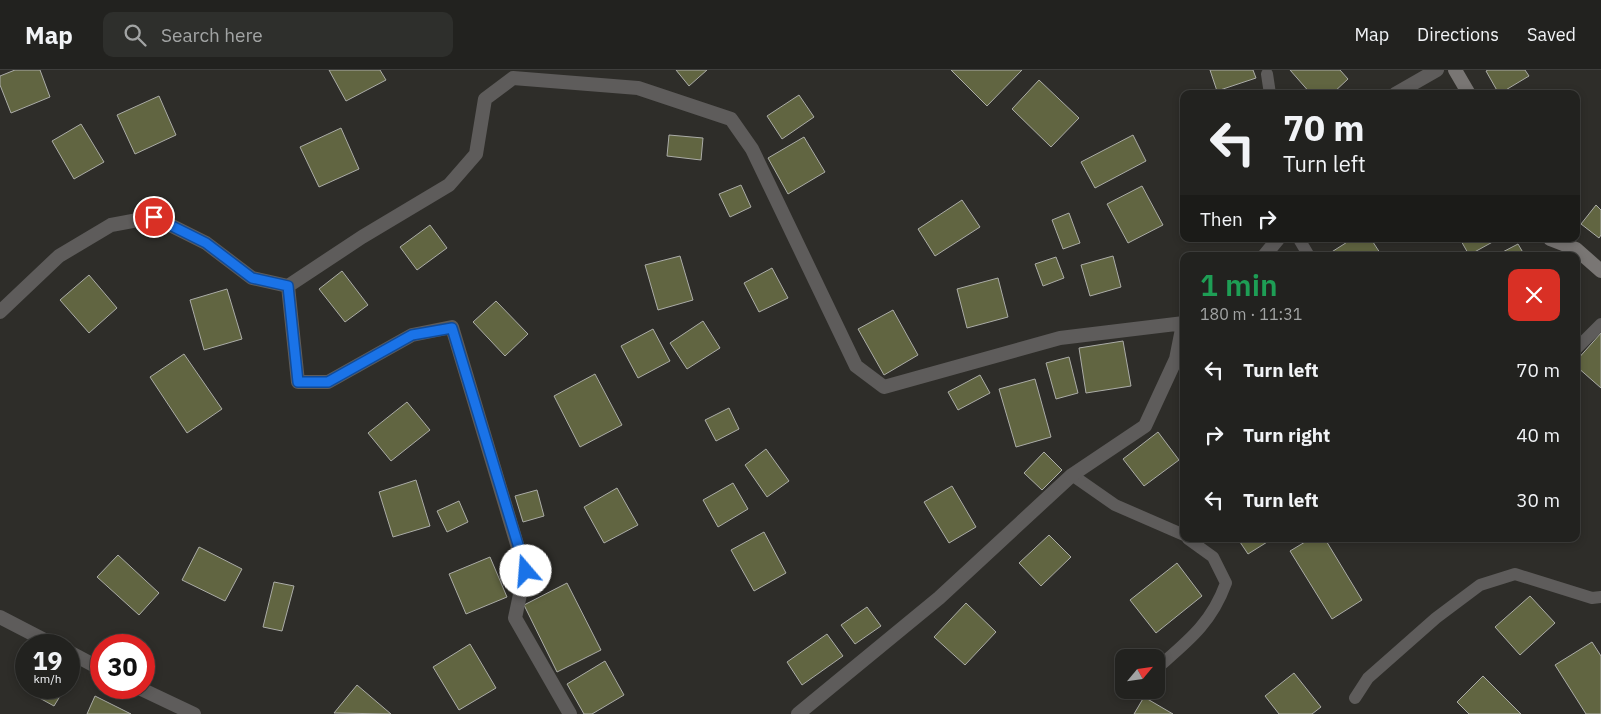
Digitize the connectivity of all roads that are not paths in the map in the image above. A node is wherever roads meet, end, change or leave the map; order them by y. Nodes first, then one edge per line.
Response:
1 (1437, 70) edge
2 (1455, 70) edge
3 (1267, 74) dead end
4 (1269, 90) edge
5 (1402, 90) edge
6 (1466, 90) edge
7 (1276, 242) edge
8 (1558, 242) edge
9 (1267, 252) edge
10 (1579, 252) edge
11 (1580, 253) edge
12 (1601, 271) edge
13 (288, 286) junction
14 (0, 312) edge
15 (1180, 324) edge
16 (1601, 324) edge
17 (1180, 339) edge
18 (1580, 345) edge
19 (1072, 476) junction
20 (1180, 533) edge
21 (1192, 542) edge
22 (1601, 597) edge
23 (0, 617) edge
24 (33, 634) edge
25 (1165, 661) edge
26 (155, 696) edge
27 (1355, 698) dead end
28 (194, 714) edge
29 (570, 714) edge
30 (798, 714) edge

1 - 5 street
2 - 6 main road
3 - 4 lane
7 - 9 street
8 - 10 main road
11 - 12 main road
13 - 14 street
13 - 15 street
13 - 29 street
16 - 18 lane
17 - 19 street
19 - 20 lane
19 - 30 street
21 - 25 lane
22 - 27 lane
23 - 24 street
26 - 28 street

